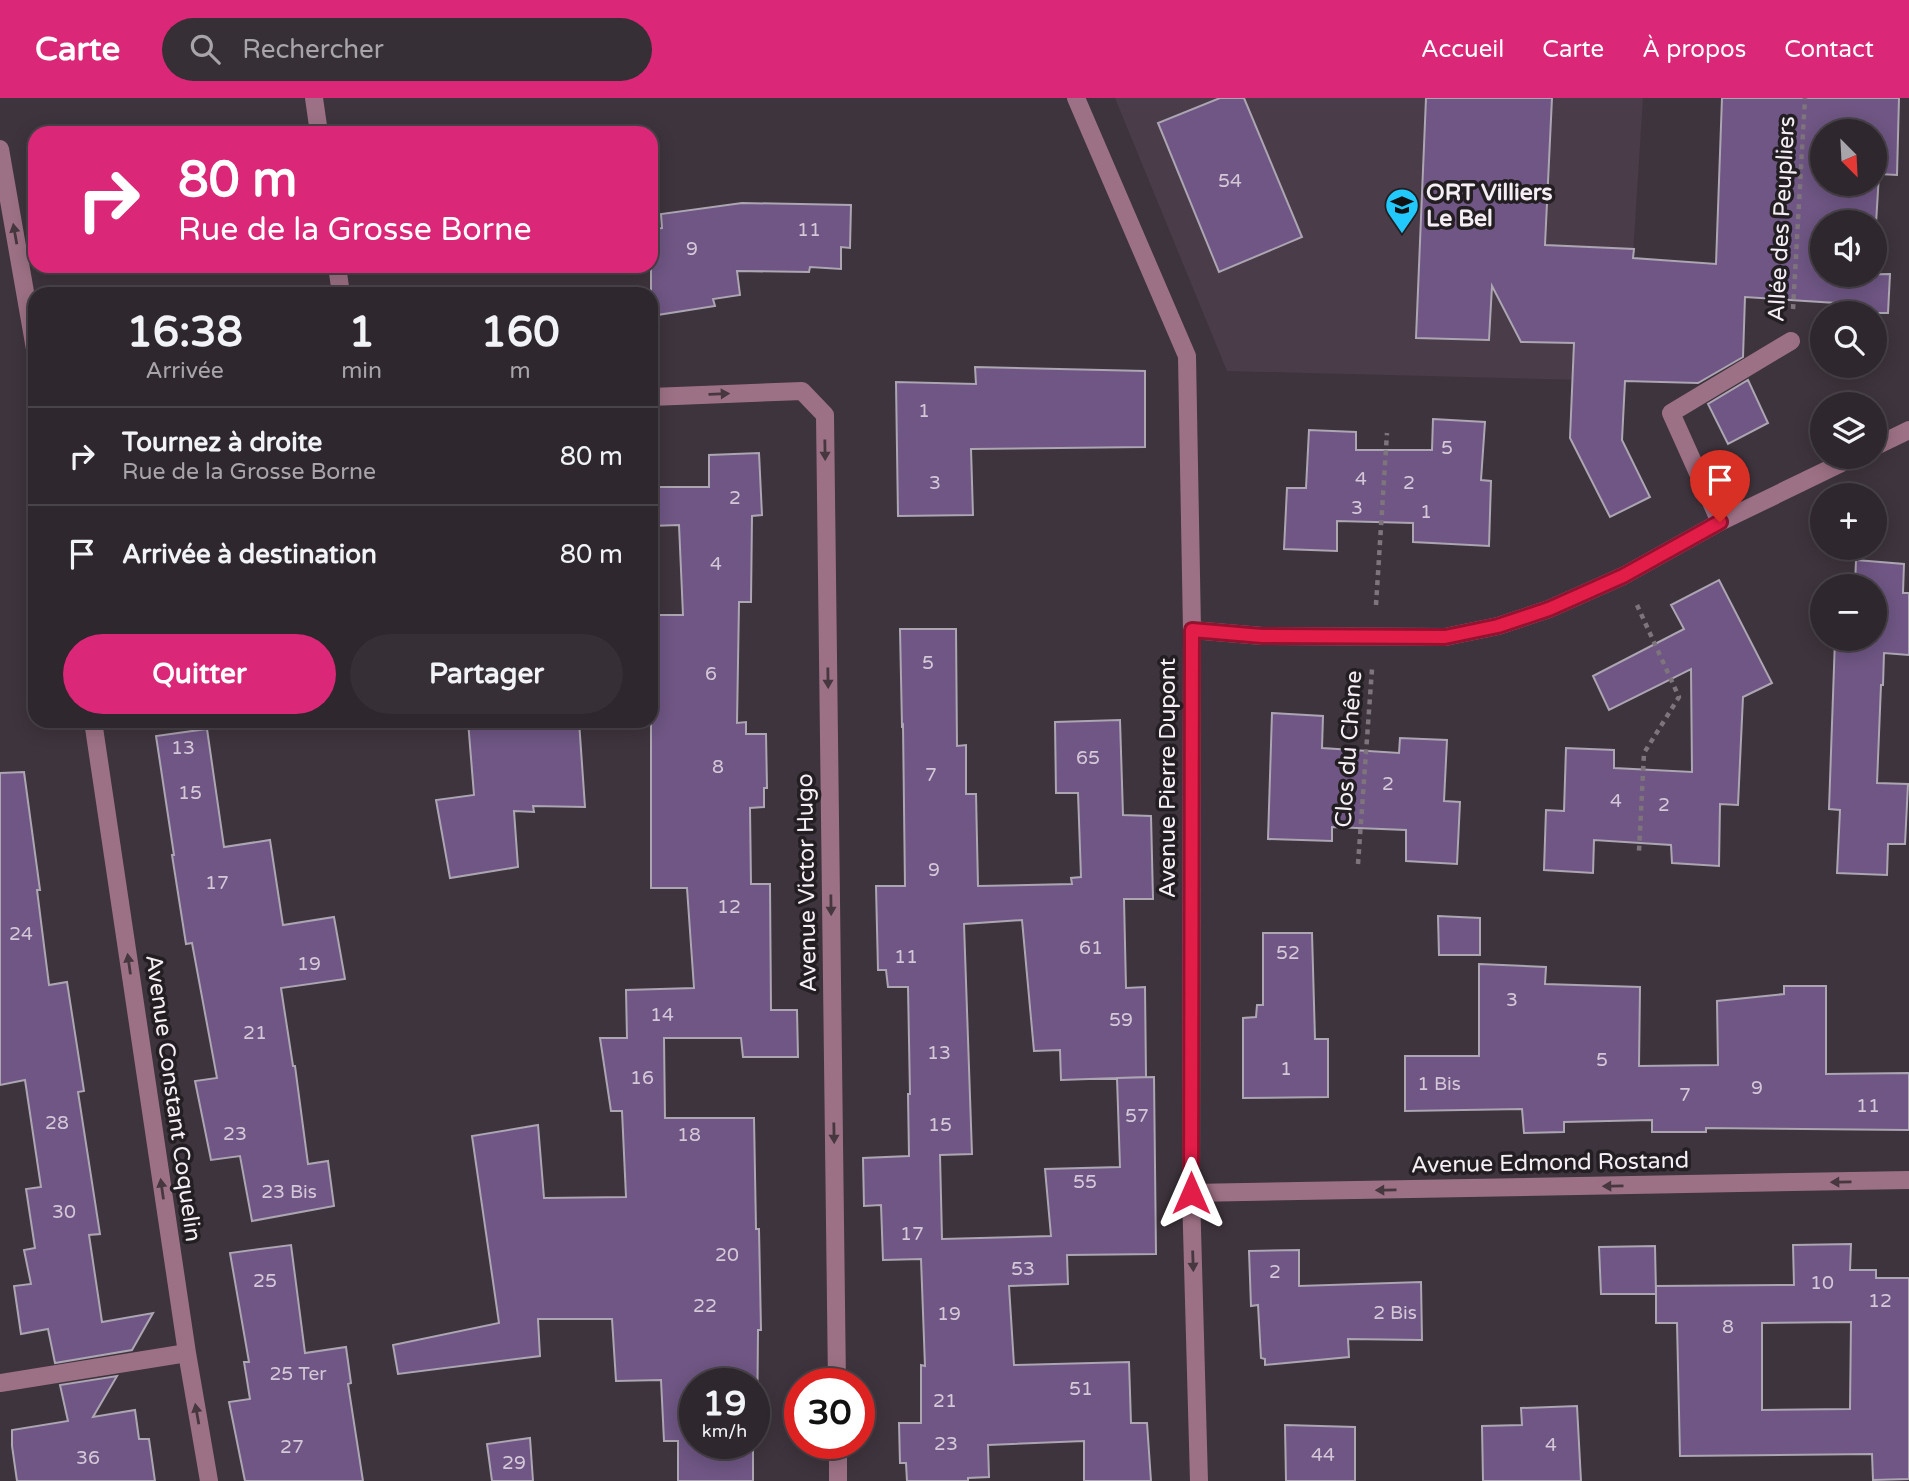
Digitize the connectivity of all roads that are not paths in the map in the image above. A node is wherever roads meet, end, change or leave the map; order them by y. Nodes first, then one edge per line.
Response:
1 (314, 98) edge
2 (1076, 98) edge
3 (318, 126) edge
4 (0, 149) edge
5 (28, 309) edge
6 (1791, 341) road end
7 (658, 397) edge
8 (1909, 430) edge
9 (1887, 441) edge
10 (1829, 469) edge
11 (1720, 522) junction
12 (1192, 630) junction
13 (94, 728) edge
14 (1909, 1181) edge
15 (1191, 1193) junction
16 (187, 1353) junction
17 (837, 1368) edge
18 (0, 1383) edge
19 (838, 1459) edge
20 (209, 1481) edge
21 (838, 1481) edge
22 (1199, 1481) edge

1 - 3 street
2 - 12 street, Avenue Pierre Dupont
5 -> 4 street
6 - 11 street
7 -> 17 street, Avenue Victor Hugo
8 - 9 street
10 - 11 street
11 - 12 street
12 - 15 street, Avenue Pierre Dupont
16 -> 13 street, Avenue Constant Coquelin
14 -> 15 street, Avenue Edmond Rostand
15 -> 22 street, Avenue Pierre Dupont
16 - 18 street
20 -> 16 street, Avenue Constant Coquelin
19 - 21 street

